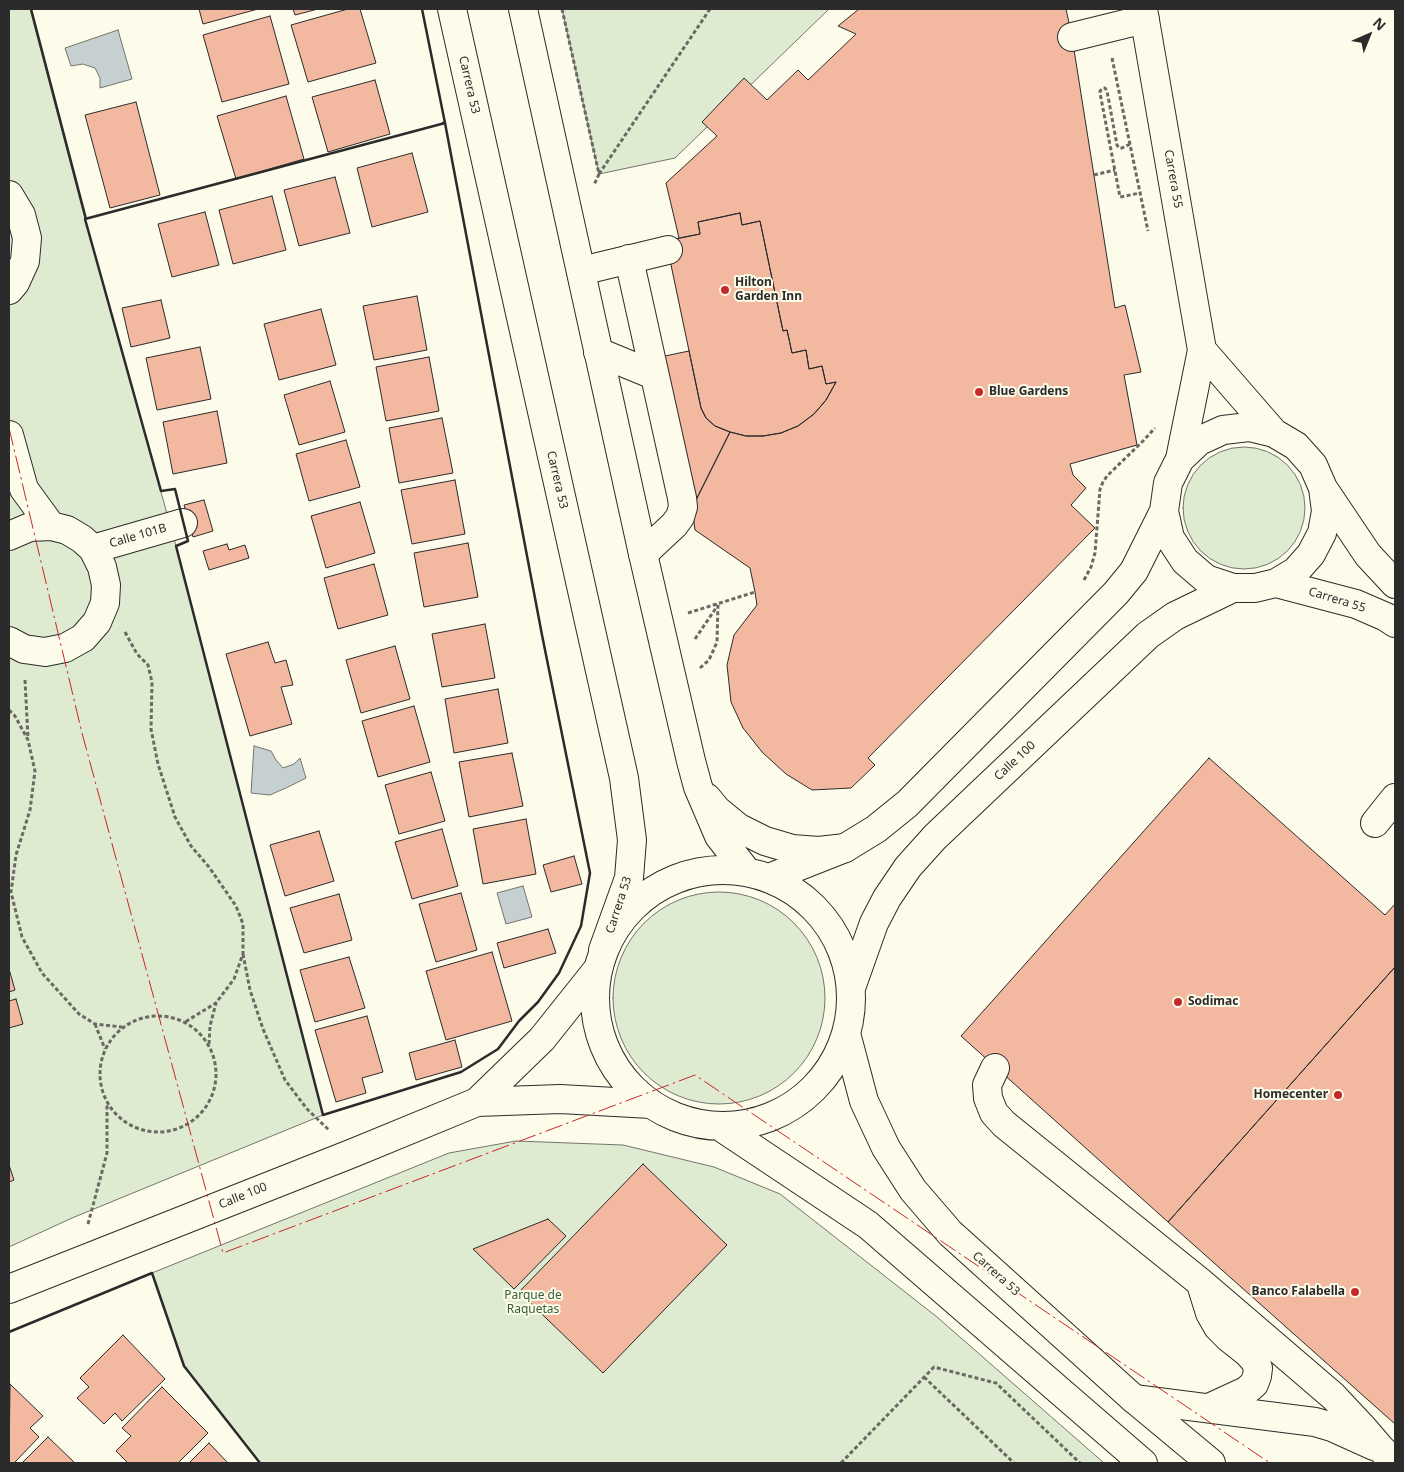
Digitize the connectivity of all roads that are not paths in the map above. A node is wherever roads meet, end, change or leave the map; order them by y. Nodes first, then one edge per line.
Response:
1 (452, 9) edge
2 (523, 9) edge
3 (1144, 14) edge
4 (1072, 37) dead end
5 (9, 195) edge
6 (668, 250) dead end
7 (629, 259) junction
8 (580, 271) junction
9 (9, 290) edge
10 (1202, 350) junction
11 (598, 352) junction
12 (654, 375) junction
13 (1274, 433) junction
14 (9, 435) edge
15 (1180, 459) junction
16 (1323, 488) junction
17 (24, 489) junction
18 (1164, 511) junction
19 (183, 523) dead end
20 (51, 526) junction
21 (10, 535) edge
22 (93, 549) junction
23 (643, 554) junction
24 (1276, 583) junction
25 (1395, 584) edge
26 (1233, 588) junction
27 (1395, 623) edge
28 (16, 645) edge
29 (698, 787) junction
30 (1395, 798) edge
31 (1375, 823) dead end
32 (844, 848) junction
33 (758, 875) junction
34 (600, 960) junction
35 (852, 985) junction
36 (847, 1037) junction
37 (995, 1068) dead end
38 (477, 1102) junction
39 (651, 1104) junction
40 (721, 1127) junction
41 (1200, 1282) junction
42 (9, 1289) edge
43 (1134, 1399) junction
44 (1209, 1408) junction
45 (1390, 1452) edge
46 (1143, 1463) edge
47 (1211, 1463) edge

1 - 34 main road, Carrera 53
2 - 8 main road
3 - 4 main road
3 - 10 main road, Carrera 55
5 - 9 main road
6 - 7 main road
7 - 8 main road
7 - 12 main road
8 - 11 main road
10 - 13 main road
10 - 15 main road, Carrera 55
11 - 12 main road
11 - 23 main road
12 - 23 main road
13 - 15 main road
13 - 16 main road
14 - 17 main road
15 - 18 main road
16 - 24 main road
16 - 25 main road
17 - 20 main road
17 - 21 main road
18 - 26 main road
18 - 32 main road
19 - 22 main road, Calle 101B
20 - 21 main road
20 - 22 main road
22 - 28 main road
23 - 29 main road
24 - 26 main road
24 - 27 main road, Carrera 55
26 - 35 main road, Calle 100
29 - 32 main road
29 - 33 main road
30 - 31 main road
32 - 33 main road
33 - 34 main road
33 - 35 main road
34 - 38 main road, Calle 100
34 - 39 main road
35 - 36 main road
36 - 40 main road
36 - 43 main road, Carrera 53
37 - 41 main road
38 - 39 main road, Calle 100
38 - 42 main road, Calle 100
39 - 40 main road
40 - 46 main road
41 - 44 main road
41 - 45 main road
43 - 44 main road
43 - 47 main road, Carrera 53
44 - 45 main road

